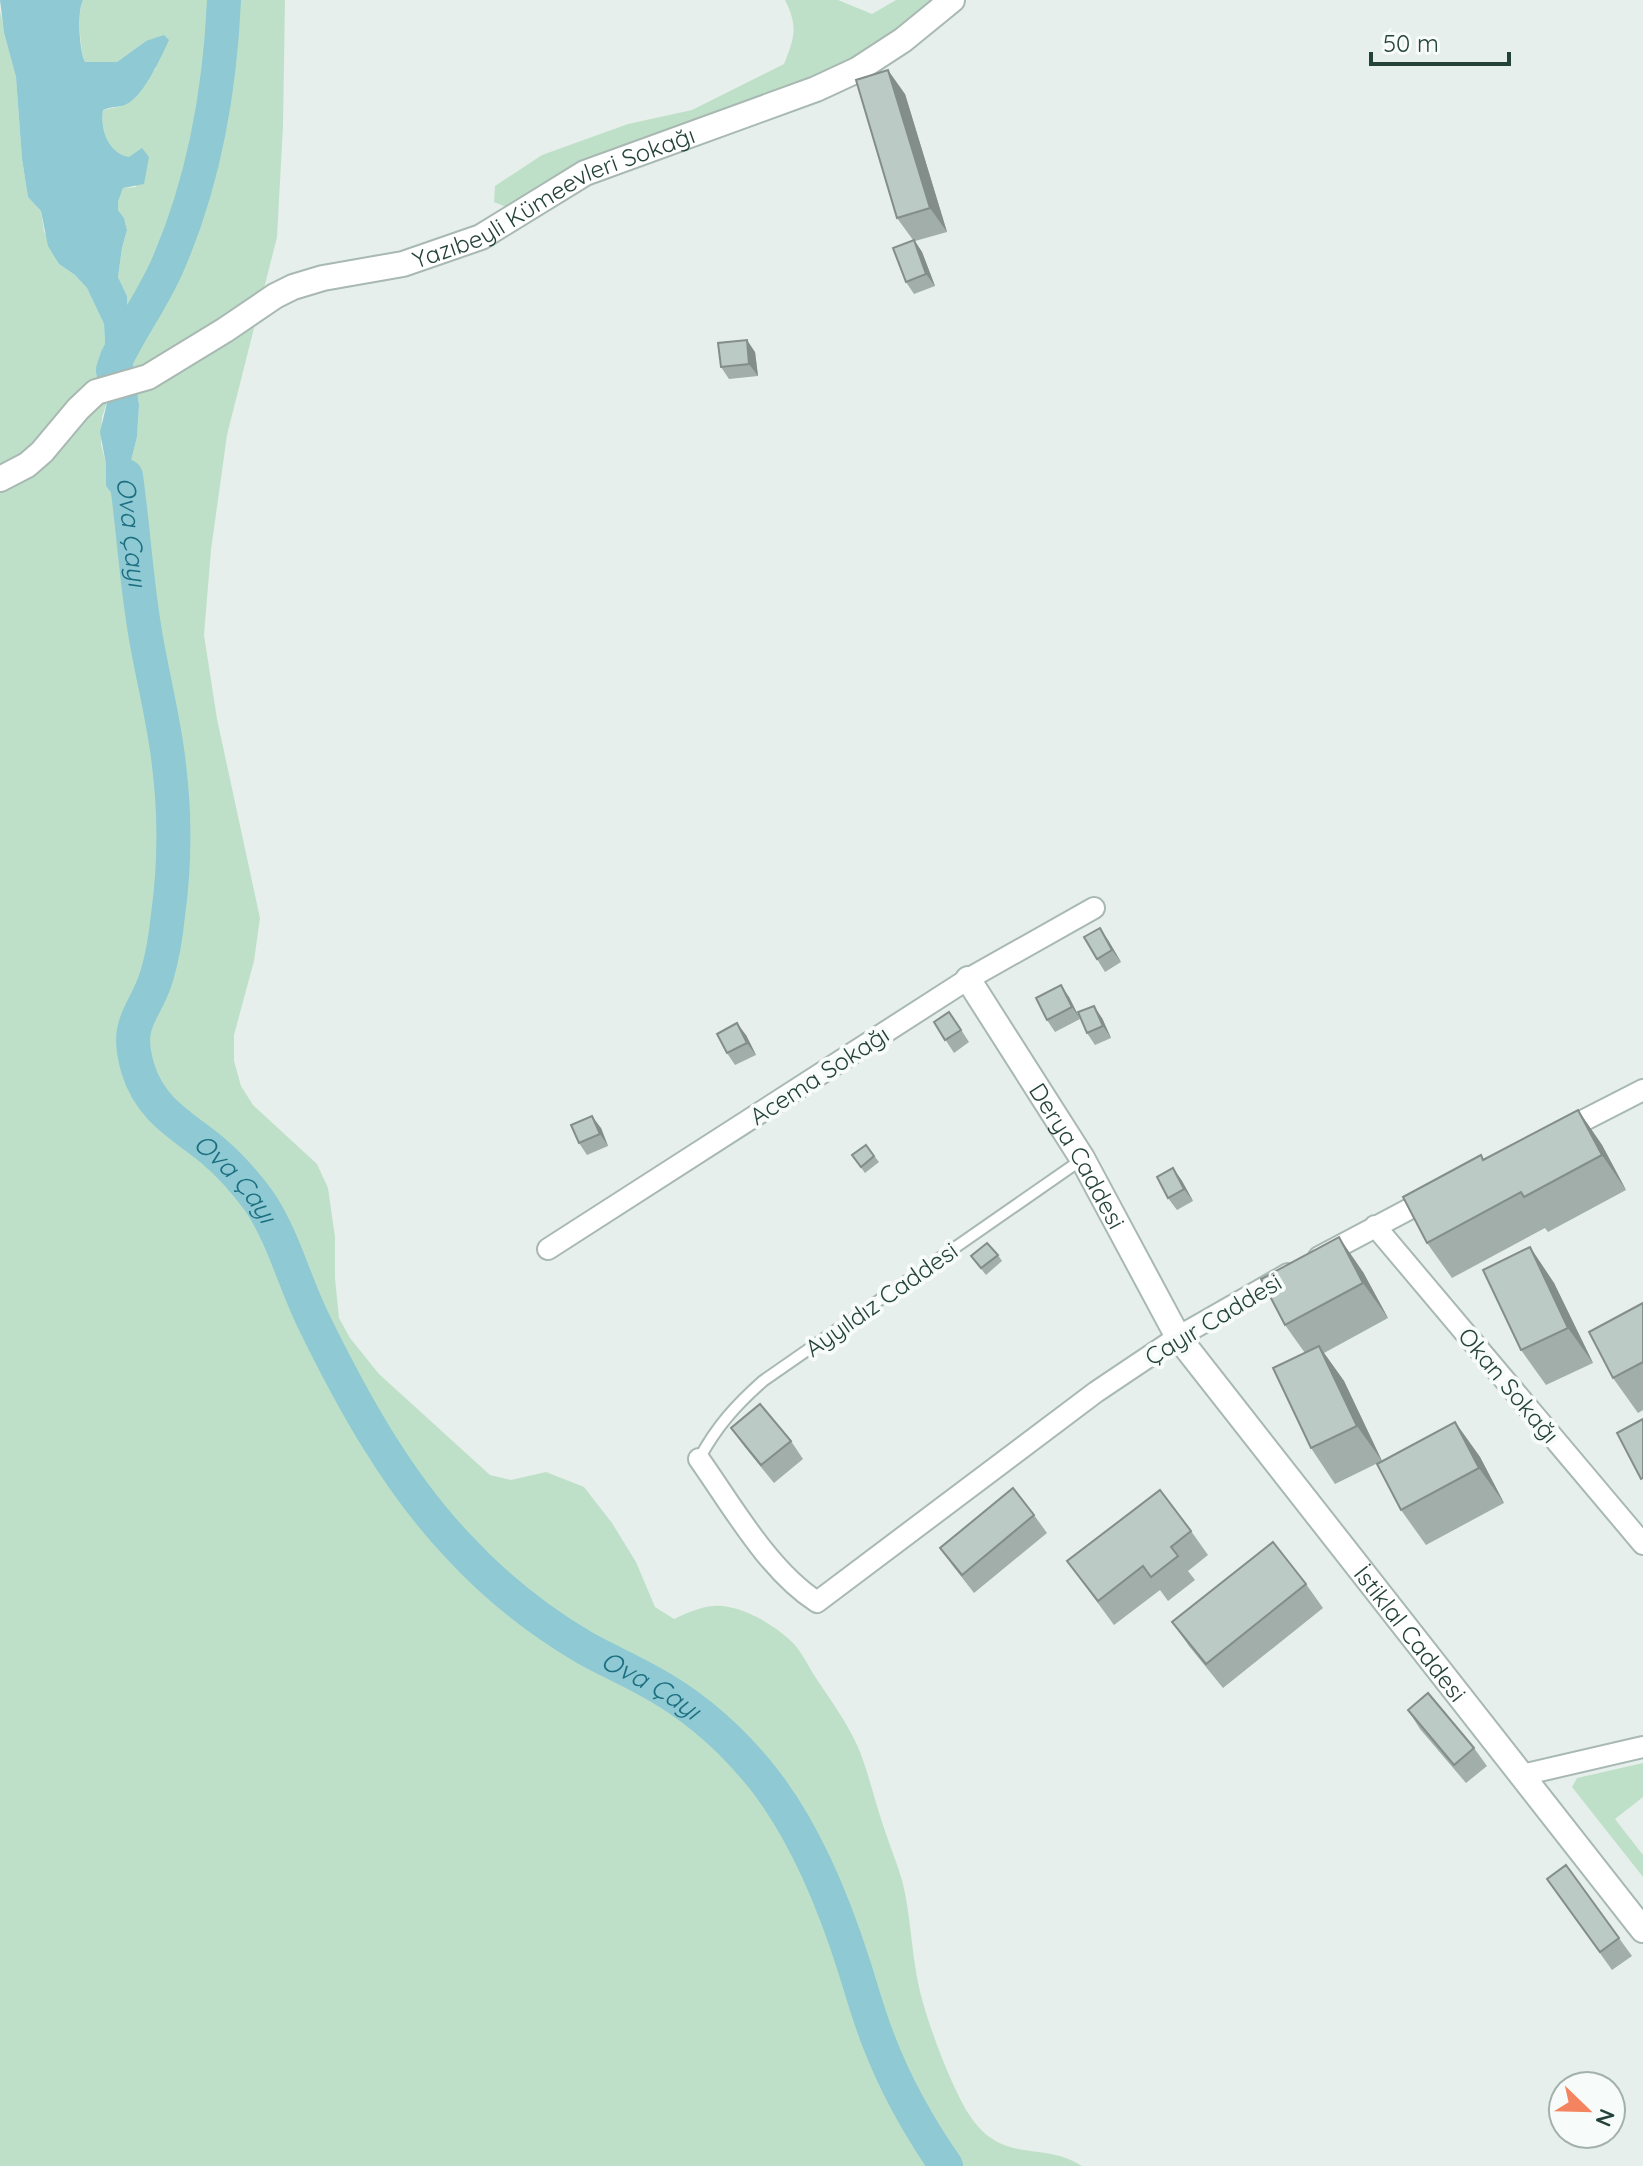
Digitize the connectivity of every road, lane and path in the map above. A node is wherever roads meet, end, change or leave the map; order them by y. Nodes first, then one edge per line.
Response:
1 (952, 0) edge
2 (0, 479) edge
3 (1094, 908) dead end
4 (968, 979) junction
5 (1643, 1090) edge
6 (1541, 1142) edge
7 (1082, 1158) junction
8 (1444, 1191) edge
9 (1375, 1226) junction
10 (548, 1249) dead end
11 (1178, 1337) junction
12 (699, 1459) joint
13 (1643, 1544) edge
14 (1643, 1747) edge
15 (1522, 1775) junction
16 (1643, 1930) edge

1 - 2 street, Yazıbeyli Kümeevleri Sokağı
3 - 4 street, Acema Sokağı
4 - 7 street, Derya Caddesi
4 - 10 street, Acema Sokağı
5 - 6 street
7 - 11 street, Derya Caddesi
7 - 12 lane, Ayyıldız Caddesi
8 - 9 street, Çayır Caddesi
9 - 11 street, Çayır Caddesi
9 - 13 street, Okan Sokağı
11 - 12 street, Çayır Caddesi
11 - 15 street, İstiklal Caddesi
14 - 15 street
15 - 16 street, İstiklal Caddesi

